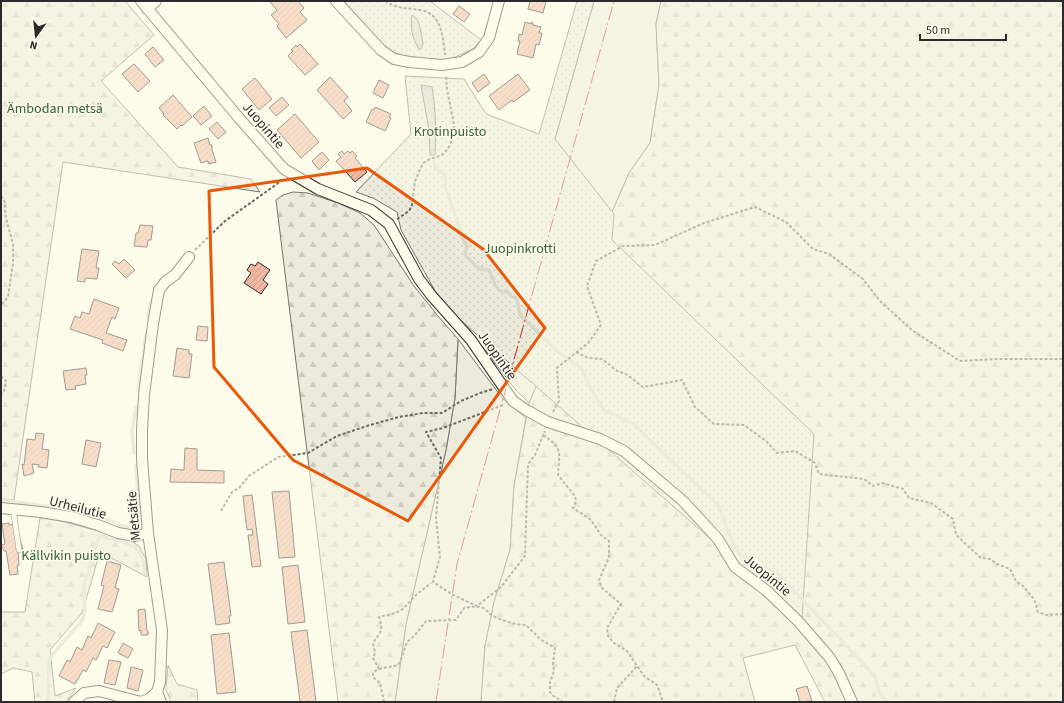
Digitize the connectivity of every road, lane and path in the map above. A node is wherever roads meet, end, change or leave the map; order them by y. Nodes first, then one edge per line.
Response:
1 (156, 1) edge
2 (336, 1) edge
3 (385, 1) edge
4 (499, 1) edge
5 (144, 5) edge
6 (446, 64) junction
7 (288, 171) junction
8 (1, 196) edge
9 (389, 224) junction
10 (189, 257) joint
11 (1, 305) edge
12 (576, 352) junction
13 (1063, 359) edge
14 (1, 376) edge
15 (502, 386) junction
16 (1, 393) edge
17 (513, 401) junction
18 (548, 422) junction
19 (543, 434) junction
20 (1, 508) edge
21 (13, 508) junction
22 (221, 512) dead end
23 (148, 533) junction
24 (19, 550) dead end
25 (430, 583) dead end
26 (477, 606) junction
27 (1063, 614) edge
28 (637, 666) junction
29 (379, 670) junction
30 (157, 692) junction
31 (74, 702) edge
32 (161, 702) edge
33 (384, 702) edge
34 (563, 702) edge
35 (614, 702) edge
36 (663, 702) edge
37 (852, 702) edge

1 - 5 street, Juopintie
2 - 6 street
3 - 6 path
4 - 6 street
5 - 7 street, Juopintie
6 - 9 path
7 - 9 street, Juopintie
7 - 10 path
8 - 11 path
9 - 15 street, Juopintie
10 - 23 street, Metsätie
12 - 13 path
12 - 18 path
12 - 27 path
14 - 16 path
15 - 17 street, Juopintie
15 - 22 path
17 - 18 street, Juopintie
17 - 26 path
18 - 19 path
18 - 37 street, Juopintie
19 - 26 path
19 - 28 path
20 - 21 street, Urheilutie
21 - 23 street, Urheilutie
21 - 24 lane
23 - 30 street, Metsätie
25 - 29 path
26 - 29 path
26 - 34 path
28 - 35 path
28 - 36 path
29 - 33 path
30 - 31 street
30 - 32 street

